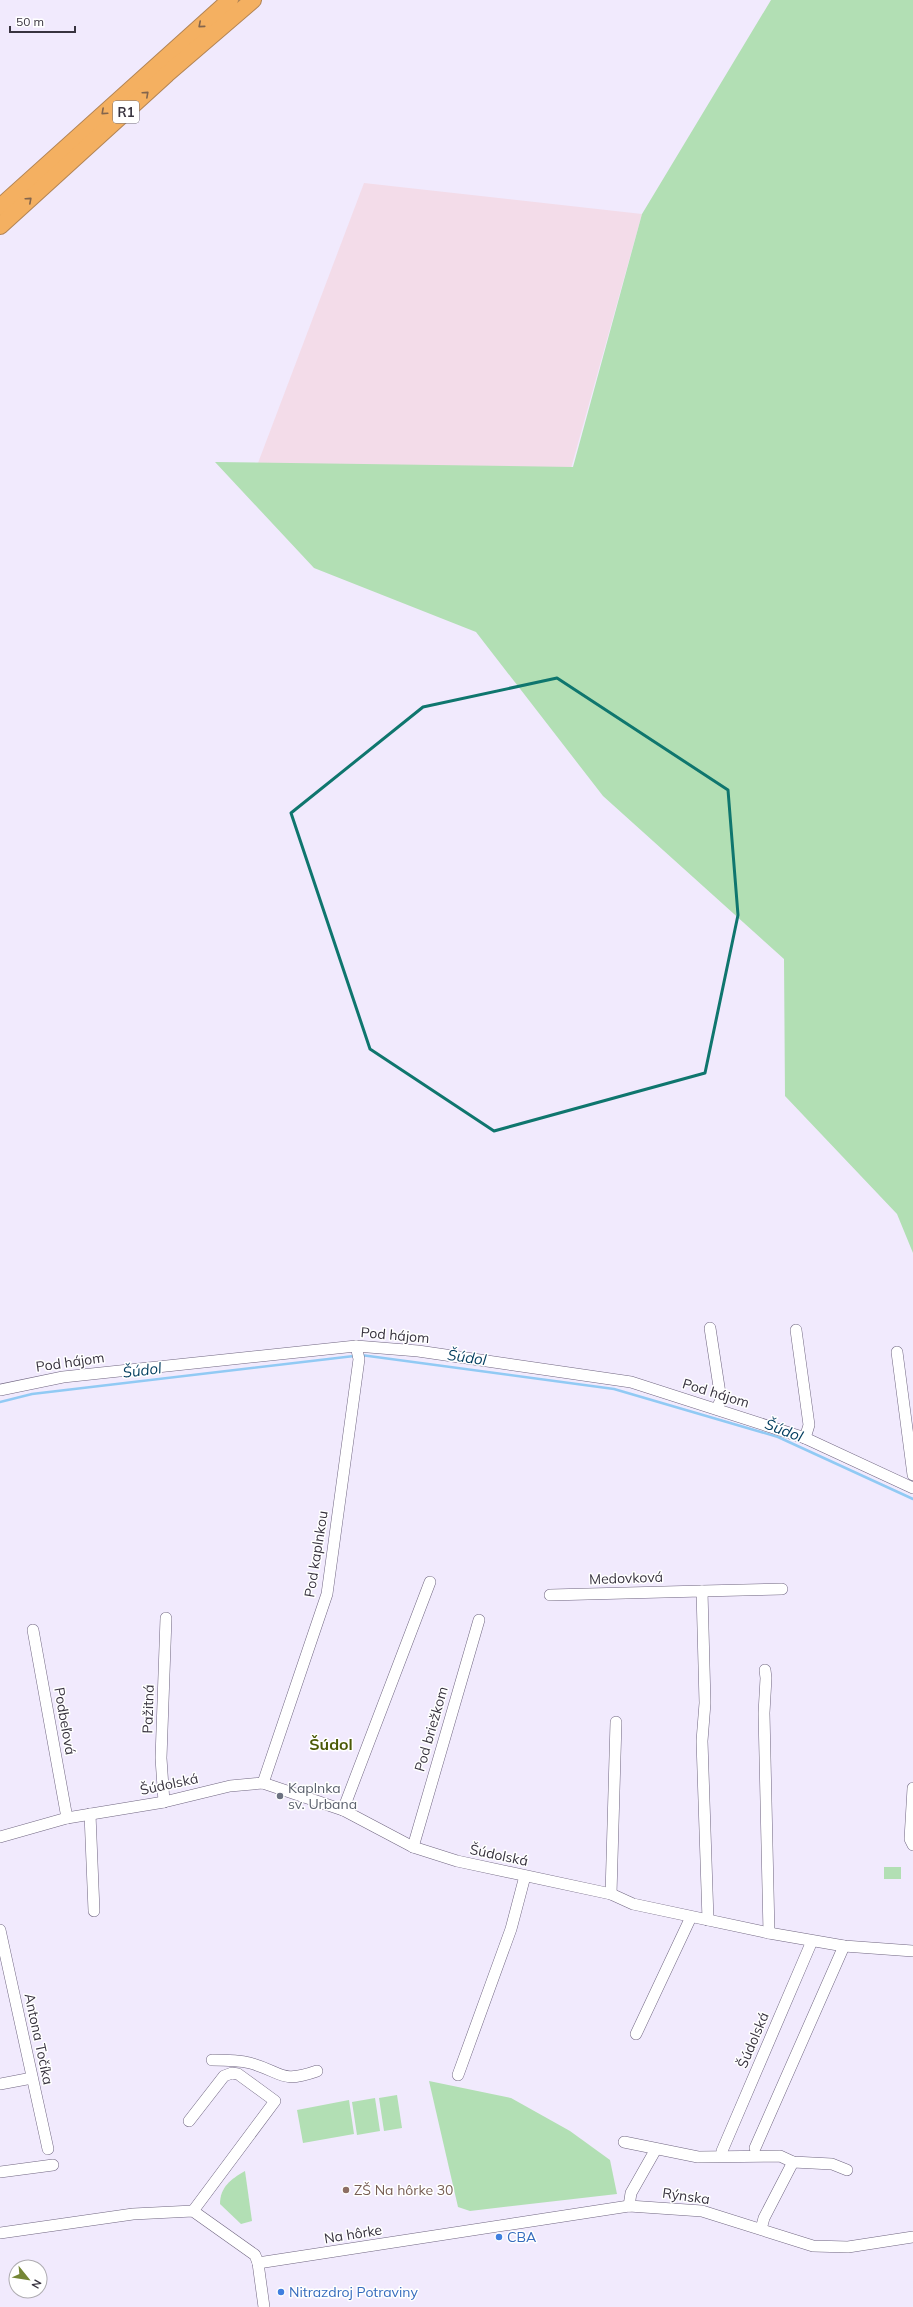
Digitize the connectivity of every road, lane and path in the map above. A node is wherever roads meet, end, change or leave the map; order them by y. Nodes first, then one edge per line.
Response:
1 (230, 0) edge
2 (253, 0) edge
3 (0, 207) edge
4 (0, 226) edge
5 (710, 1328) dead end
6 (796, 1330) dead end
7 (357, 1352) junction
8 (897, 1352) dead end
9 (0, 1390) edge
10 (717, 1408) junction
11 (805, 1438) junction
12 (913, 1475) edge
13 (913, 1488) edge
14 (430, 1582) dead end
15 (782, 1589) dead end
16 (702, 1591) junction
17 (550, 1595) dead end
18 (166, 1618) dead end
19 (479, 1620) dead end
20 (33, 1630) dead end
21 (765, 1670) dead end
22 (616, 1722) dead end
23 (263, 1783) junction
24 (913, 1788) edge
25 (164, 1802) junction
26 (343, 1810) junction
27 (90, 1814) junction
28 (67, 1818) junction
29 (0, 1837) edge
30 (913, 1845) edge
31 (413, 1847) junction
32 (525, 1876) junction
33 (611, 1894) junction
34 (94, 1911) dead end
35 (691, 1917) junction
36 (708, 1920) junction
37 (769, 1933) junction
38 (0, 1934) edge
39 (812, 1941) junction
40 (844, 1946) junction
41 (913, 1951) edge
42 (636, 2034) dead end
43 (212, 2060) dead end
44 (232, 2061) junction
45 (317, 2071) dead end
46 (232, 2073) junction
47 (458, 2075) dead end
48 (32, 2078) junction
49 (0, 2084) edge
50 (189, 2121) dead end
51 (624, 2142) dead end
52 (755, 2148) dead end
53 (48, 2149) dead end
54 (656, 2149) junction
55 (722, 2151) dead end
56 (793, 2162) junction
57 (53, 2165) dead end
58 (847, 2170) dead end
59 (0, 2172) edge
60 (629, 2206) junction
61 (193, 2211) junction
62 (761, 2229) junction
63 (0, 2233) edge
64 (451, 2234) joint
65 (913, 2237) edge
66 (258, 2263) junction
67 (264, 2307) edge

1 -> 3 highway, R1
4 -> 2 highway, R1
5 - 10 street
6 - 11 street
7 - 9 street, Pod hájom
7 - 10 street, Pod hájom
7 - 23 street, Pod kaplnkou
8 - 12 street
10 - 11 street, Pod hájom
11 - 13 street, Pod hájom
14 - 26 street
15 - 16 street, Medovková
16 - 17 street, Medovková
16 - 36 street
18 - 25 street, Pažitná
19 - 31 street, Pod briežkom
20 - 28 street, Podbeľová
21 - 37 street
22 - 33 street
23 - 25 street, Šúdolská
23 - 26 street, Šúdolská
24 - 30 street
25 - 27 street, Šúdolská
26 - 31 street, Šúdolská
27 - 28 street, Šúdolská
27 - 34 street
28 - 29 street, Šúdolská
31 - 32 street, Šúdolská
32 - 33 street, Šúdolská
32 - 47 street
33 - 35 street, Šúdolská
35 - 36 street, Šúdolská
35 - 42 street
36 - 37 street, Šúdolská
37 - 39 street, Šúdolská
38 - 48 street, Antona Točíka
39 - 40 street, Šúdolská
39 - 55 street, Šúdolská
40 - 41 street, Šúdolská
40 - 52 street
43 - 44 street
44 - 45 street
44 - 46 street
46 - 50 street
46 - 61 street
48 - 49 street
48 - 53 street, Antona Točíka
51 - 54 street
54 - 56 street
54 - 60 street
56 - 58 street
56 - 62 street
57 - 59 street
60 - 62 street, Rýnska
60 - 64 street, Rýnska
61 - 63 street
61 - 66 street
62 - 65 street, Rýnska
64 - 66 street, Na hôrke
66 - 67 street

